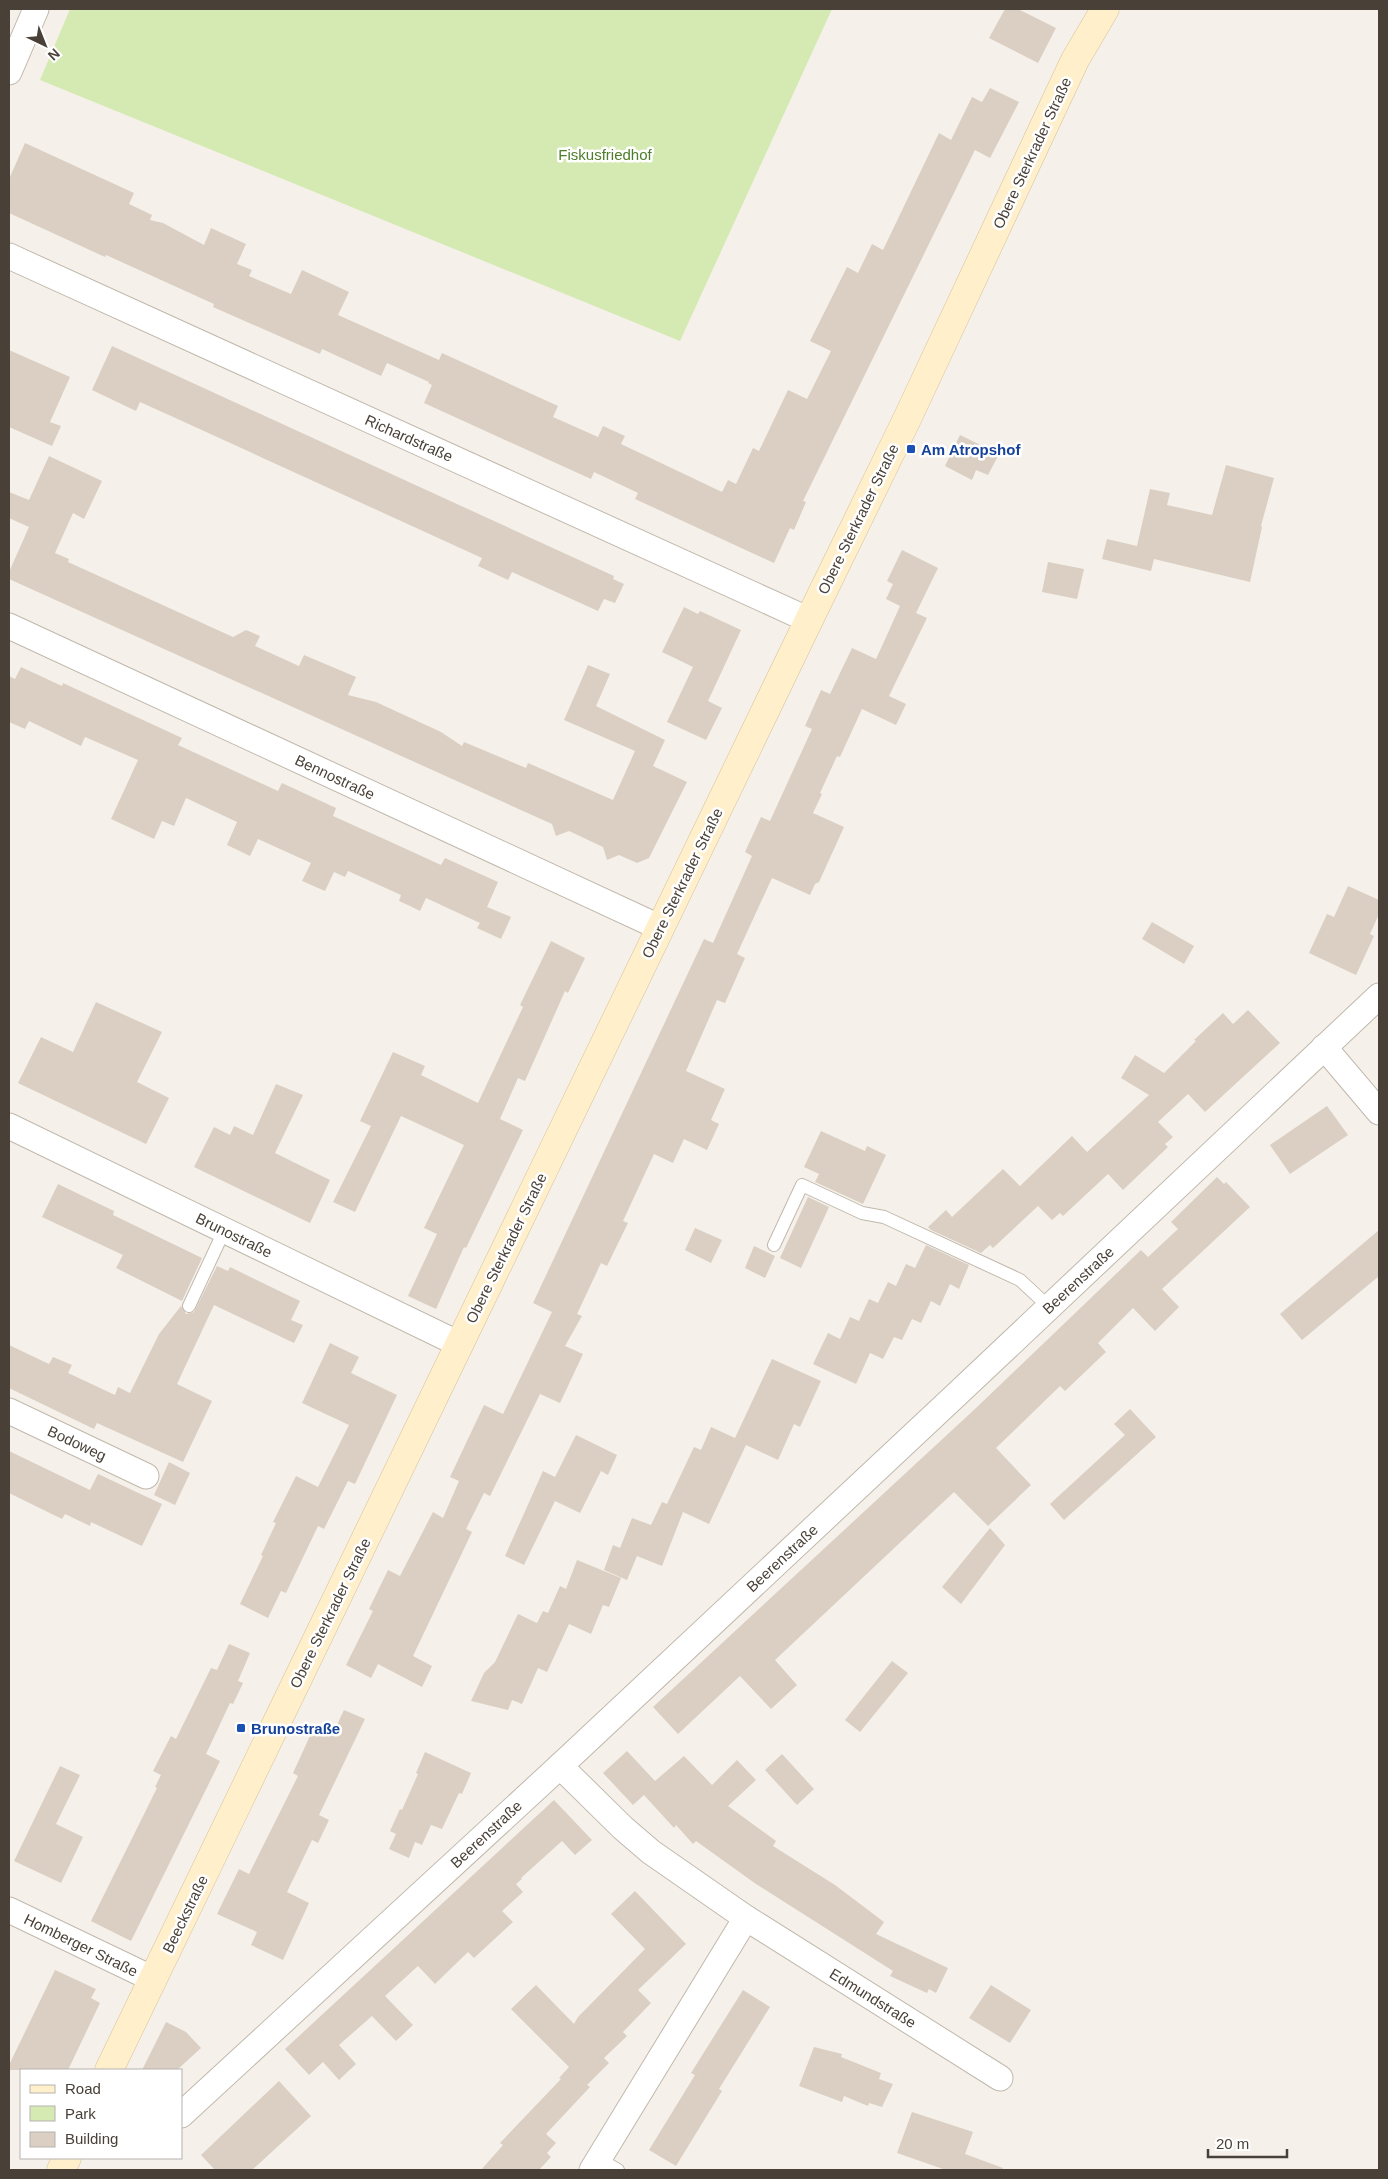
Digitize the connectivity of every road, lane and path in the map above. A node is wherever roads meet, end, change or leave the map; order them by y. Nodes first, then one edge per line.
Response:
1 (36, 9) edge
2 (1104, 9) edge
3 (9, 72) edge
4 (9, 256) edge
5 (809, 620) junction
6 (9, 626) edge
7 (661, 928) junction
8 (1379, 996) edge
9 (1324, 1047) junction
10 (1379, 1112) edge
11 (9, 1126) edge
12 (224, 1230) junction
13 (774, 1245) dead end
14 (189, 1306) dead end
15 (1049, 1307) junction
16 (459, 1344) junction
17 (9, 1411) edge
18 (146, 1476) dead end
19 (260, 1758) joint
20 (560, 1766) junction
21 (9, 1910) edge
22 (746, 1918) junction
23 (153, 1979) junction
24 (109, 2069) edge
25 (1000, 2078) dead end
26 (182, 2114) edge
27 (603, 2167) edge

1 - 3 street
2 - 5 street, Obere Sterkrader Straße
4 - 5 street, Richardstraße
5 - 7 street, Obere Sterkrader Straße
6 - 7 street, Bennostraße
7 - 16 street, Obere Sterkrader Straße
8 - 9 street, Beerenstraße
9 - 10 street
9 - 15 street, Beerenstraße
11 - 12 street, Brunostraße
12 - 14 lane
12 - 16 street, Brunostraße
13 - 15 lane
15 - 20 street, Beerenstraße
16 - 19 street, Obere Sterkrader Straße
17 - 18 street, Bodoweg
19 - 23 street, Beeckstraße
20 - 22 street, Edmundstraße
20 - 26 street, Beerenstraße
21 - 23 street, Homberger Straße
22 - 25 street, Edmundstraße
22 - 27 street
23 - 24 street, Beeckstraße

